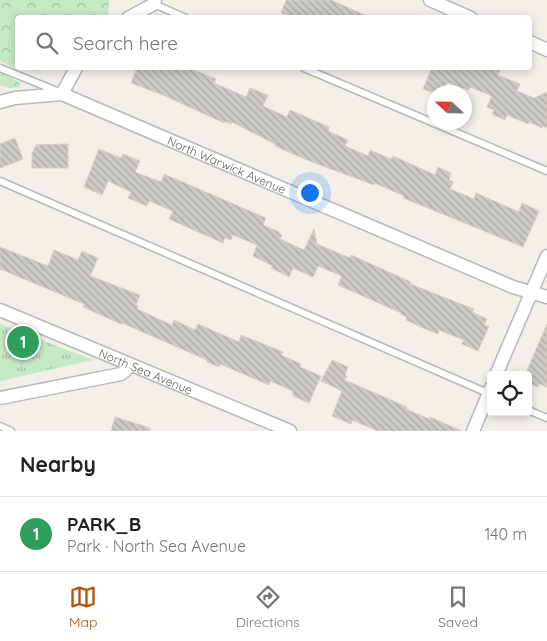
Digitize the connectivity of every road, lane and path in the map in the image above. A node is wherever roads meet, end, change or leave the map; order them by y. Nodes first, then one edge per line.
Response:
1 (430, 0) edge
2 (154, 2) edge
3 (133, 15) edge
4 (180, 15) edge
5 (464, 15) edge
6 (532, 43) edge
7 (547, 50) edge
8 (0, 68) edge
9 (75, 70) edge
10 (309, 70) edge
11 (62, 94) junction
12 (0, 102) edge
13 (547, 171) edge
14 (0, 181) edge
15 (547, 256) edge
16 (532, 293) junction
17 (547, 297) edge
18 (0, 310) edge
19 (128, 364) junction
20 (498, 371) edge
21 (487, 391) edge
22 (0, 398) edge
23 (487, 398) edge
24 (532, 412) edge
25 (547, 418) edge
26 (0, 426) edge
27 (11, 431) edge
28 (290, 431) edge
29 (472, 431) edge

1 - 5 street
2 - 3 street
2 - 4 lane
6 - 7 street
8 - 11 lane
9 - 11 street
10 - 13 lane
11 - 12 street
11 - 16 street, North Warwick Avenue
14 - 21 lane
15 - 16 street
16 - 17 street, North Warwick Avenue
16 - 20 street
18 - 19 street, North Sea Avenue
19 - 22 street
19 - 28 street, North Sea Avenue
23 - 29 street
24 - 25 lane
26 - 27 lane

